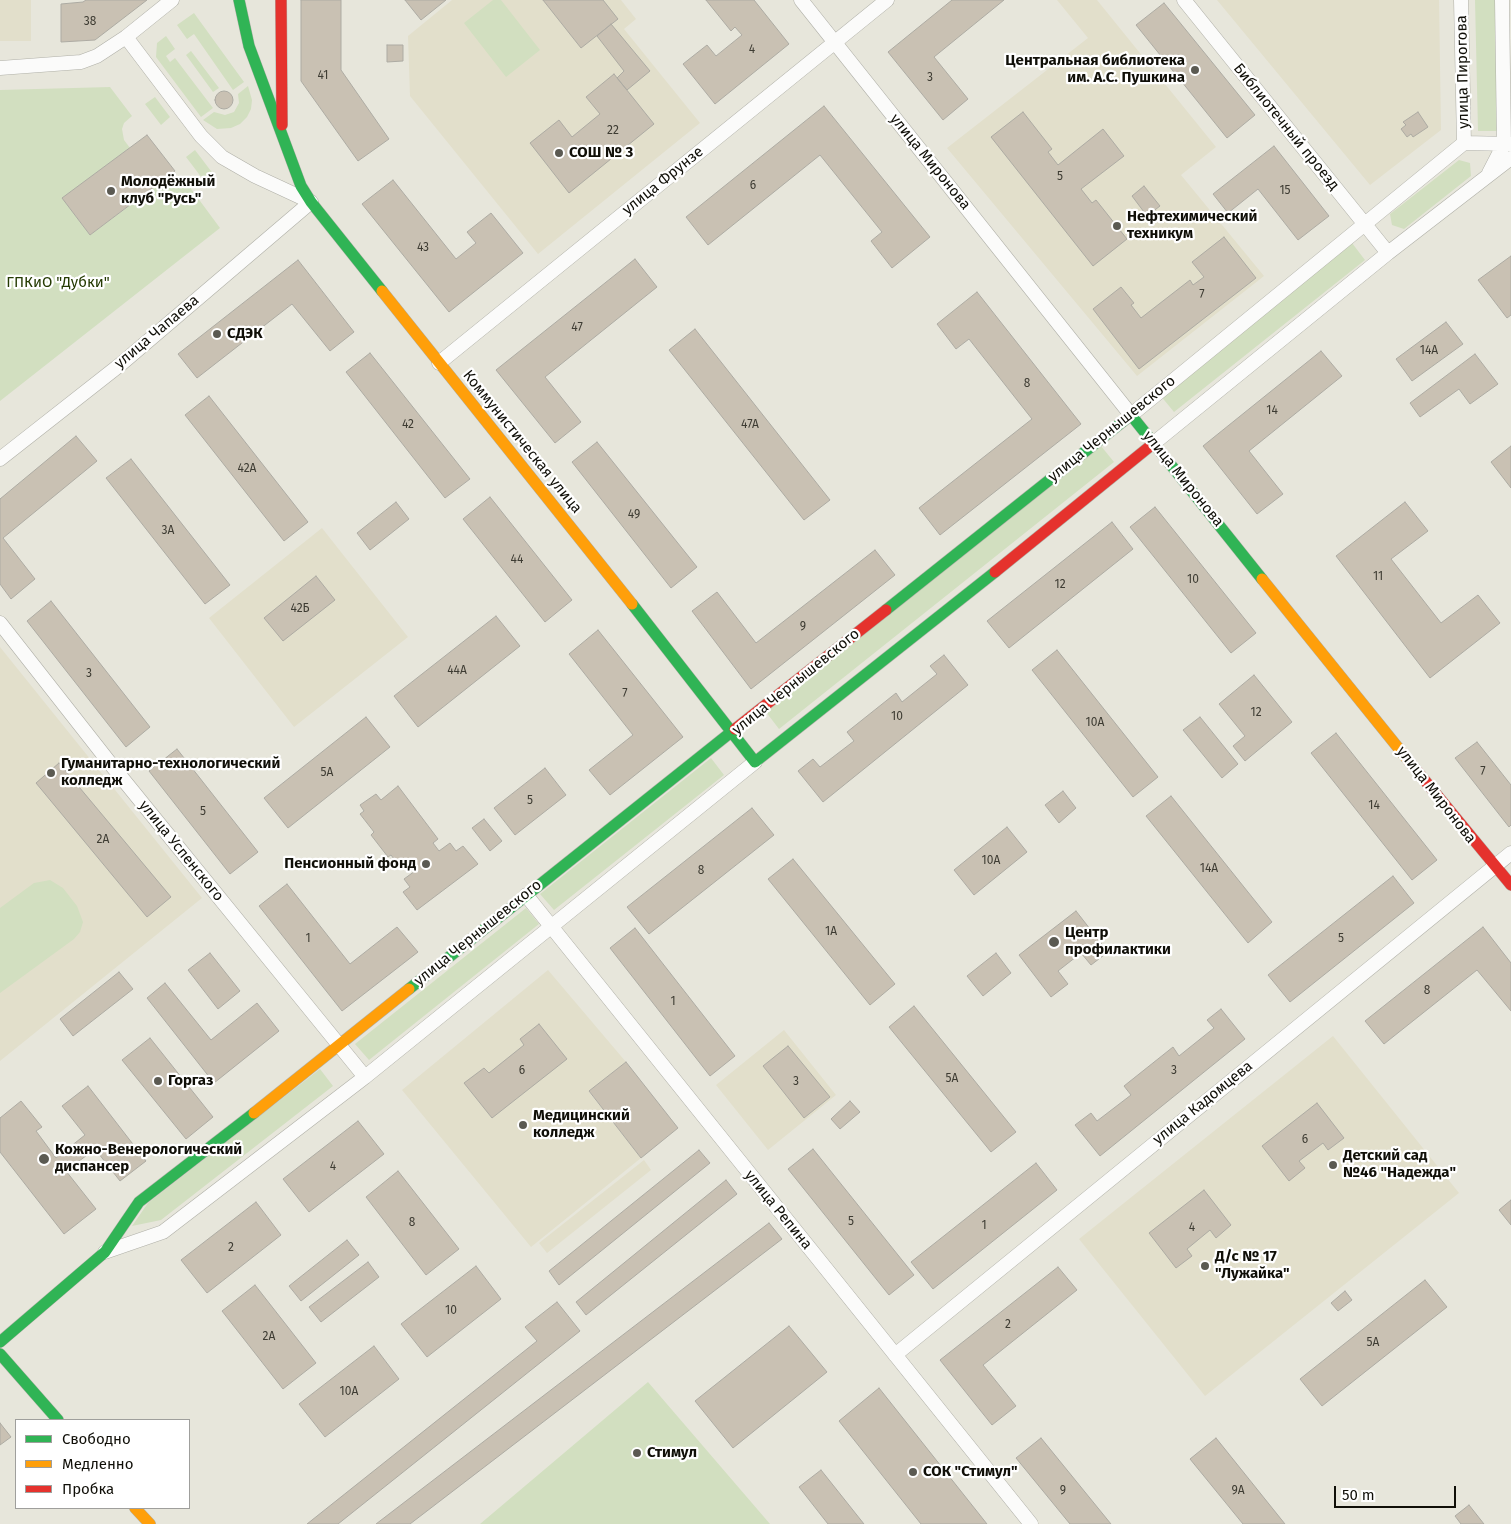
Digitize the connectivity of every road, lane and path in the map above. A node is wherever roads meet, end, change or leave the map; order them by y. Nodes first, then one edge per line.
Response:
1 (172, 0) edge
2 (239, 0) edge
3 (281, 0) edge
4 (800, 0) edge
5 (887, 0) edge
6 (1184, 0) edge
7 (1461, 0) edge
8 (1502, 0) edge
9 (126, 37) junction
10 (834, 42) junction
11 (0, 68) edge
12 (282, 131) junction
13 (1464, 143) junction
14 (1508, 144) edge
15 (1511, 158) edge
16 (1487, 177) junction
17 (311, 202) junction
18 (1363, 223) junction
19 (1388, 253) junction
20 (439, 363) junction
21 (1131, 415) junction
22 (1154, 443) junction
23 (0, 459) edge
24 (0, 623) edge
25 (732, 733) junction
26 (756, 762) junction
27 (1511, 853) edge
28 (1494, 867) junction
29 (1511, 885) edge
30 (526, 895) junction
31 (552, 927) junction
32 (340, 1046) junction
33 (365, 1077) junction
34 (105, 1252) junction
35 (0, 1342) edge
36 (0, 1354) edge
37 (895, 1355) junction
38 (57, 1419) edge
39 (136, 1509) edge
40 (150, 1524) edge
41 (1031, 1524) edge

1 - 9 street
2 - 12 main road, Коммунистическая улица
3 - 12 main road, Коммунистическая улица
4 - 10 street, улица Миронова
5 - 10 street, улица Фрунзе
6 - 18 street, Библиотечный проезд
7 - 13 street, улица Пирогова
8 - 14 street
9 - 11 street
9 - 17 street
10 - 20 street, улица Фрунзе
10 - 21 street, улица Миронова
12 - 17 main road, Коммунистическая улица
13 - 14 street
13 - 18 street, улица Чернышевского
14 - 16 street, улица Чернышевского
15 - 16 street
16 - 19 street, улица Чернышевского
17 - 20 main road, Коммунистическая улица
17 - 23 street, улица Чапаева
18 - 19 street, Библиотечный проезд
18 - 21 street, улица Чернышевского
19 - 22 street, улица Чернышевского
20 - 25 main road, Коммунистическая улица
21 - 22 main road, улица Миронова
21 - 25 main road, улица Чернышевского
22 - 26 main road, улица Чернышевского
22 - 28 main road, улица Миронова
24 - 32 street, улица Успенского
25 - 26 main road, Коммунистическая улица
25 - 30 main road, улица Чернышевского
26 - 31 street, улица Чернышевского
27 - 28 street, улица Кадомцева
28 - 29 main road, улица Миронова
28 - 37 street, улица Кадомцева
30 - 31 street, улица Репина
30 - 32 main road, улица Чернышевского
31 - 33 street, улица Чернышевского
31 - 37 street, улица Репина
32 - 33 street, улица Успенского
32 - 34 main road, улица Чернышевского
33 - 34 street, улица Чернышевского
34 - 35 main road, улица Чернышевского
36 - 38 main road
37 - 41 street, улица Репина
39 - 40 main road

